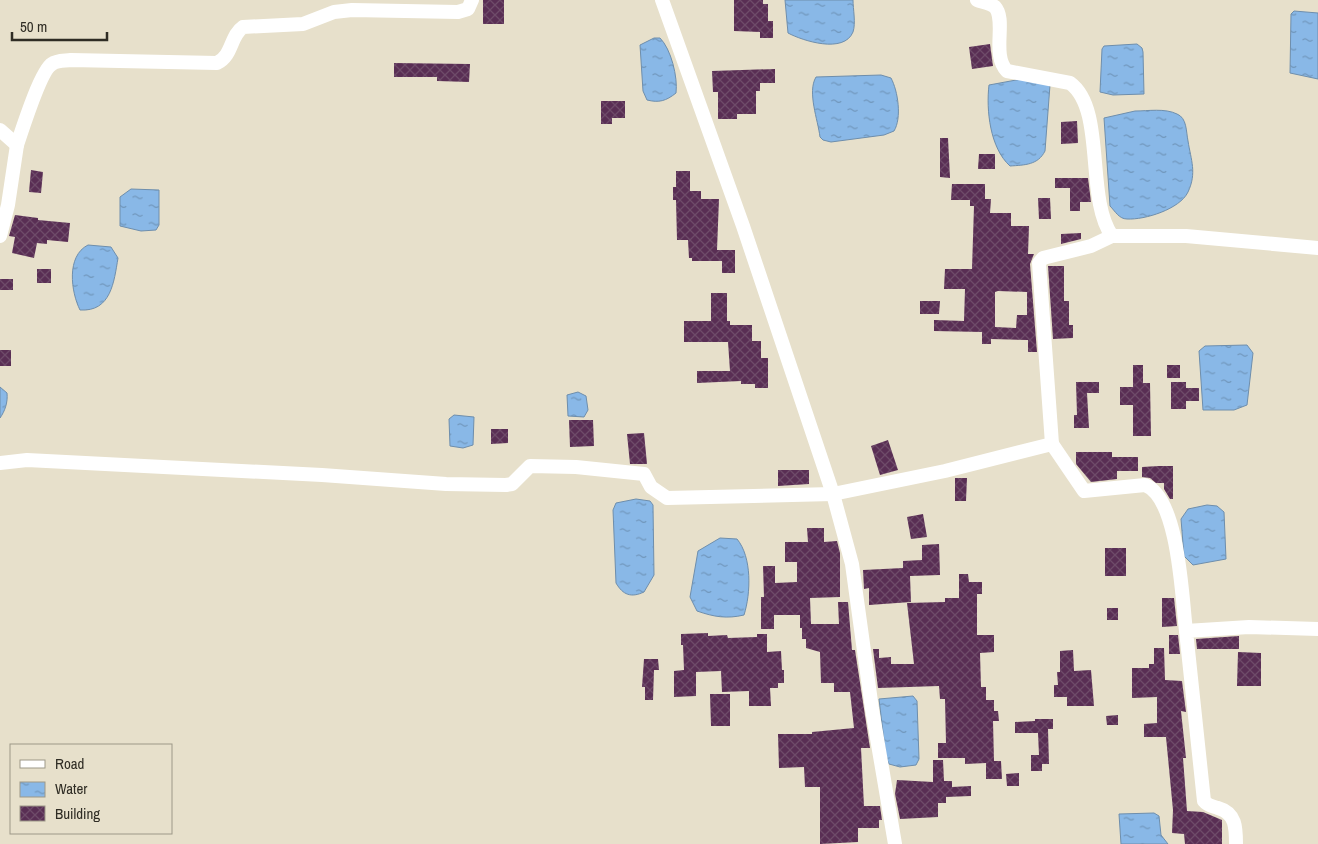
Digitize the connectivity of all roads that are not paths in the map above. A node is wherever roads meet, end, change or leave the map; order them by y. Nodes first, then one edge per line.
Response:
1 (472, 0) edge
2 (662, 0) edge
3 (977, 0) edge
4 (0, 130) edge
5 (17, 144) junction
6 (0, 236) edge
7 (1112, 236) junction
8 (1318, 248) edge
9 (1052, 444) junction
10 (0, 463) edge
11 (833, 494) junction
12 (1318, 628) edge
13 (1186, 631) junction
14 (895, 844) edge
15 (1236, 844) edge

1 - 5 street
2 - 11 street
3 - 7 street
4 - 5 street
5 - 6 street
7 - 8 street
7 - 9 street
9 - 11 street
9 - 13 street
10 - 11 street
11 - 14 street
12 - 13 street
13 - 15 street

